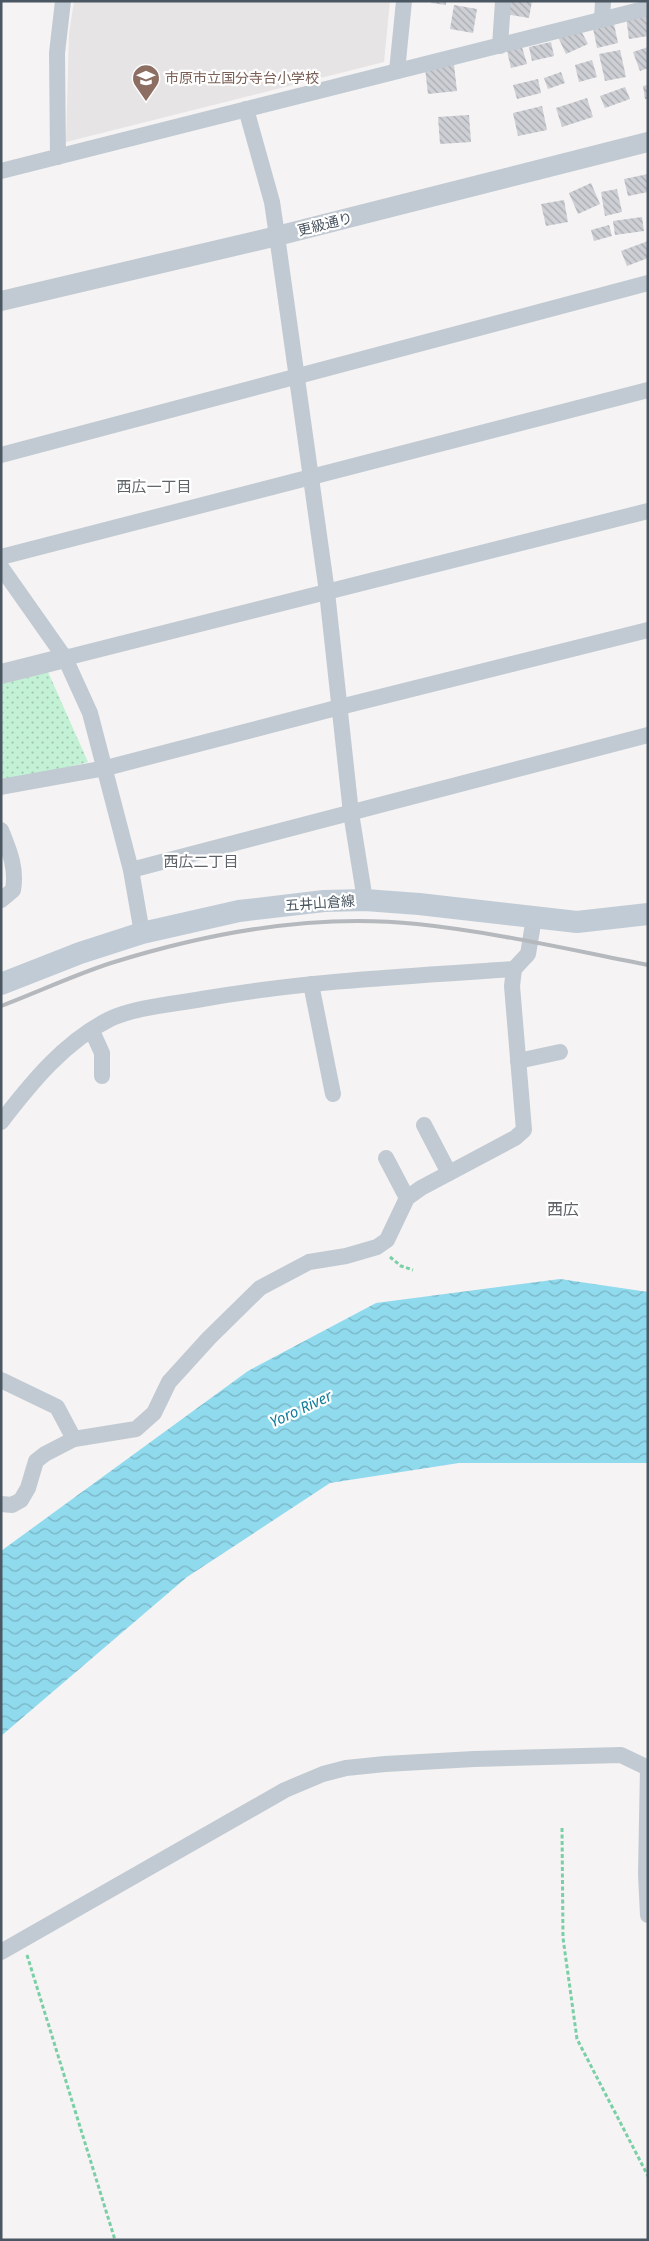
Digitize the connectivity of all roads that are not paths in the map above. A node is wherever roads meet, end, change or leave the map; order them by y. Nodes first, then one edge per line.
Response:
1 (63, 1) edge
2 (404, 1) edge
3 (504, 1) edge
4 (603, 1) edge
5 (648, 8) edge
6 (602, 20) junction
7 (500, 46) junction
8 (397, 71) junction
9 (246, 109) junction
10 (648, 142) edge
11 (58, 157) junction
12 (1, 171) edge
13 (277, 236) junction
14 (648, 283) edge
15 (1, 301) edge
16 (297, 376) junction
17 (648, 390) edge
18 (1, 455) edge
19 (311, 477) junction
20 (648, 512) edge
21 (1, 557) edge
22 (1, 567) edge
23 (327, 592) junction
24 (648, 630) edge
25 (66, 658) junction
26 (1, 674) edge
27 (340, 707) junction
28 (648, 735) edge
29 (106, 768) junction
30 (1, 786) edge
31 (351, 813) junction
32 (1, 830) edge
33 (131, 870) junction
34 (1, 900) edge
35 (365, 900) junction
36 (648, 914) edge
37 (534, 918) junction
38 (142, 933) junction
39 (514, 969) junction
40 (1, 984) edge
41 (311, 984) junction
42 (92, 1031) junction
43 (560, 1052) dead end
44 (518, 1061) junction
45 (102, 1076) dead end
46 (333, 1094) dead end
47 (1, 1122) edge
48 (424, 1125) dead end
49 (386, 1158) dead end
50 (449, 1173) junction
51 (407, 1198) junction
52 (1, 1380) edge
53 (74, 1439) junction
54 (1, 1504) edge
55 (648, 1915) edge
56 (1, 1952) edge

1 - 11 street
2 - 8 street
3 - 7 street
4 - 6 street
5 - 6 street
6 - 7 street
7 - 8 street
8 - 9 street
9 - 11 street
9 - 13 street
10 - 13 street, 更級通り
11 - 12 street
13 - 15 street, 更級通り
13 - 16 street
14 - 16 street
16 - 18 street
16 - 19 street
17 - 19 street
19 - 21 street
19 - 23 street
20 - 23 street
22 - 25 street
23 - 25 street
23 - 27 street
24 - 27 street
25 - 26 street
25 - 29 street
27 - 29 street
27 - 31 street
28 - 31 street
29 - 30 street
29 - 33 street
31 - 33 street
31 - 35 street
32 - 34 street
33 - 38 street
35 - 37 main road, 五井山倉線
35 - 38 main road, 五井山倉線
36 - 37 main road, 五井山倉線
37 - 39 street
38 - 40 main road, 五井山倉線
39 - 41 street
39 - 44 street
41 - 42 street
41 - 46 street
42 - 45 street
42 - 47 street
43 - 44 street
44 - 50 street
48 - 50 street
49 - 51 street
50 - 51 street
51 - 53 street
52 - 53 street
53 - 54 street
55 - 56 street

